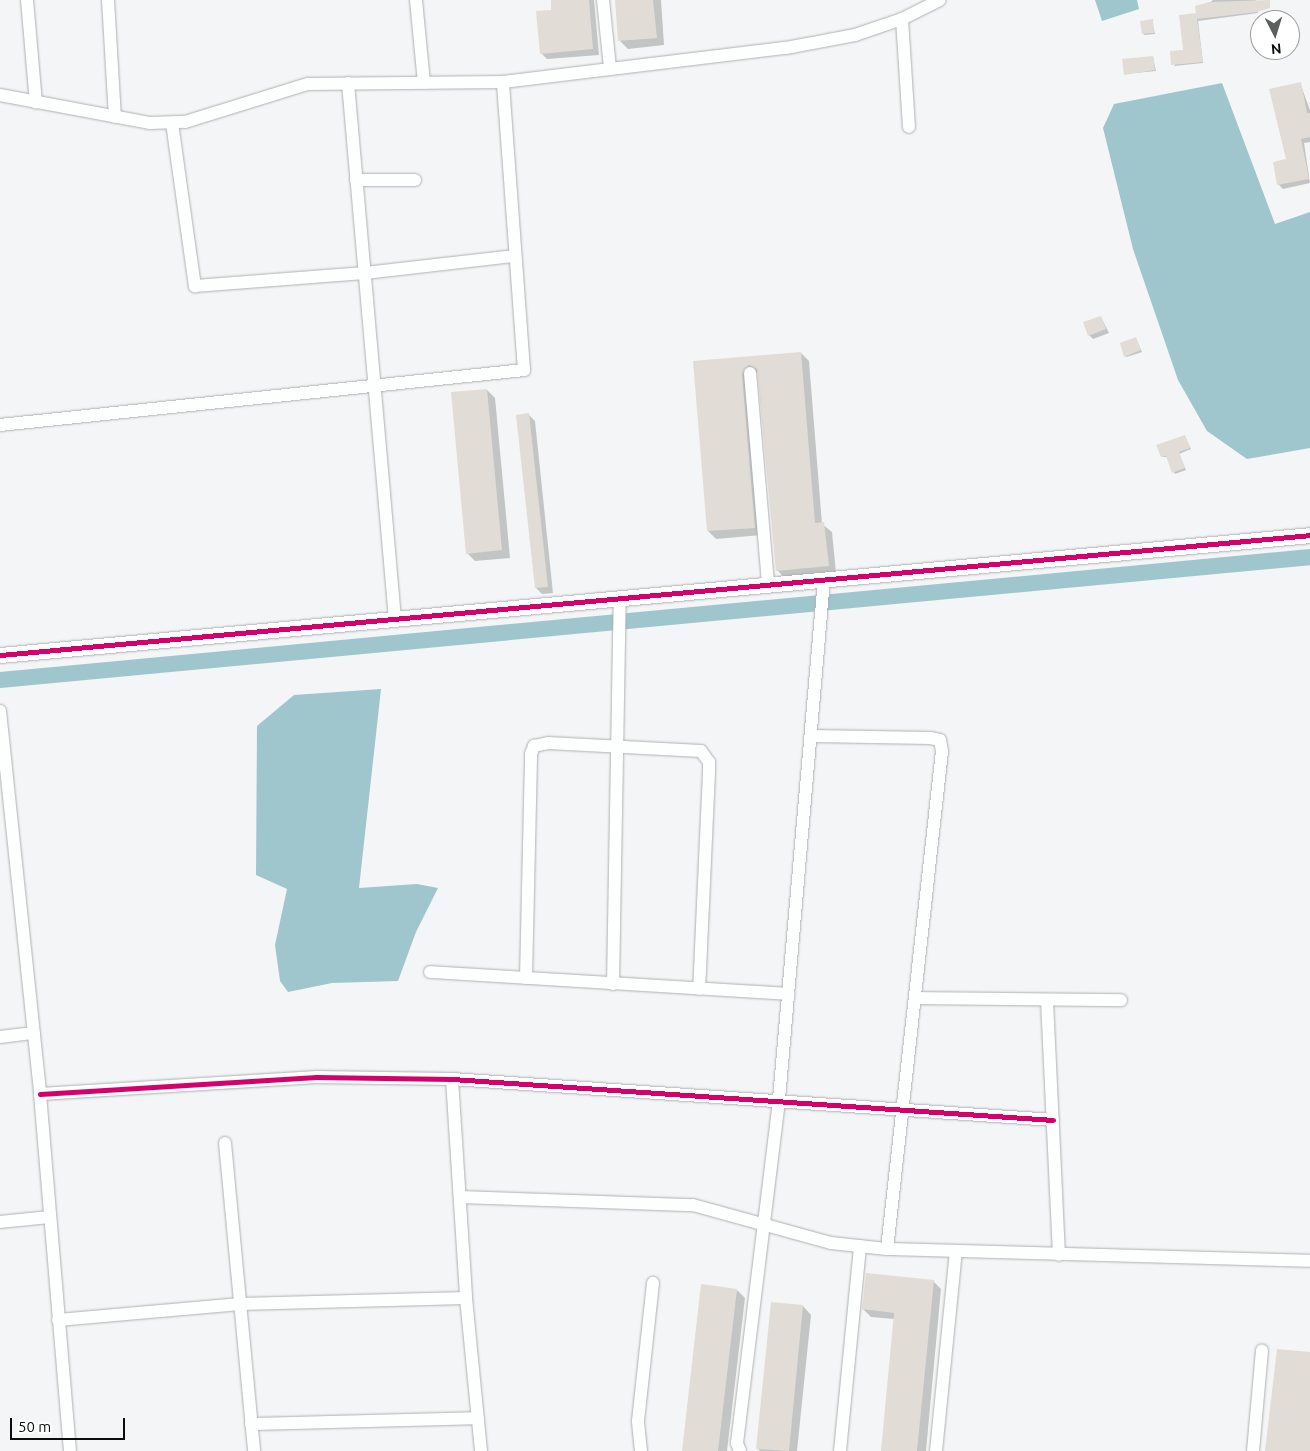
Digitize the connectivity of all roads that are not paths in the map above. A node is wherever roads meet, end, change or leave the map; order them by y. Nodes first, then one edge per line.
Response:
1 (27, 0) edge
2 (108, 0) edge
3 (416, 0) edge
4 (604, 0) edge
5 (933, 2) edge
6 (902, 18) junction
7 (610, 68) junction
8 (503, 82) junction
9 (348, 83) junction
10 (424, 84) junction
11 (0, 96) edge
12 (36, 103) junction
13 (115, 117) junction
14 (172, 123) junction
15 (909, 127) dead end
16 (356, 180) junction
17 (415, 180) dead end
18 (516, 256) junction
19 (365, 273) junction
20 (750, 373) dead end
21 (375, 385) junction
22 (0, 425) edge
23 (1310, 535) edge
24 (768, 585) junction
25 (824, 587) junction
26 (620, 603) junction
27 (395, 619) junction
28 (0, 655) edge
29 (0, 711) edge
30 (812, 736) junction
31 (618, 746) junction
32 (430, 972) dead end
33 (526, 978) junction
34 (613, 984) junction
35 (699, 989) junction
36 (788, 994) junction
37 (916, 998) junction
38 (1121, 1000) dead end
39 (1047, 1001) junction
40 (34, 1033) junction
41 (0, 1037) edge
42 (452, 1079) junction
43 (40, 1094) junction
44 (779, 1099) junction
45 (904, 1107) junction
46 (1053, 1120) junction
47 (225, 1144) dead end
48 (460, 1196) junction
49 (49, 1217) junction
50 (0, 1222) edge
51 (764, 1226) junction
52 (860, 1246) junction
53 (887, 1249) junction
54 (956, 1251) junction
55 (1059, 1255) junction
56 (1310, 1261) edge
57 (653, 1283) dead end
58 (466, 1298) junction
59 (240, 1304) junction
60 (58, 1320) junction
61 (1262, 1350) dead end
62 (478, 1418) junction
63 (251, 1424) junction
64 (70, 1451) edge
65 (254, 1451) edge
66 (481, 1451) edge
67 (641, 1451) edge
68 (740, 1451) edge
69 (840, 1451) edge
70 (936, 1451) edge
71 (1253, 1451) edge

1 - 12 street
2 - 13 street
3 - 10 street
4 - 7 street
5 - 6 street
6 - 7 street
6 - 15 street
7 - 8 street
8 - 10 street
8 - 18 street
9 - 10 street
9 - 14 street
9 - 16 street
11 - 12 street
12 - 13 street
13 - 14 street
14 - 19 street
16 - 17 street
16 - 19 street
18 - 19 street
18 - 21 street
19 - 21 street
20 - 24 street
21 - 22 street
21 - 27 street
23 - 25 street
24 - 25 street
24 - 26 street
25 - 30 street
26 - 27 street
26 - 31 street
27 - 28 street
29 - 40 street
30 - 36 street
30 - 37 street
31 - 33 street
31 - 34 street
31 - 35 street
32 - 33 street
33 - 34 street
34 - 35 street
35 - 36 street
36 - 44 street
37 - 39 street
37 - 45 street
38 - 39 street
39 - 46 street
40 - 41 street
40 - 43 street
42 - 43 street
42 - 44 street
42 - 48 street
43 - 49 street
44 - 45 street
44 - 51 street
45 - 46 street
45 - 53 street
46 - 55 street
47 - 59 street
48 - 51 street
48 - 58 street
49 - 50 street
49 - 60 street
51 - 52 street
51 - 68 street
52 - 53 street
52 - 69 street
53 - 54 street
54 - 55 street
54 - 70 street
55 - 56 street
57 - 67 street
58 - 59 street
58 - 62 street
59 - 60 street
59 - 63 street
60 - 64 street
61 - 71 street
62 - 63 street
62 - 66 street
63 - 65 street

